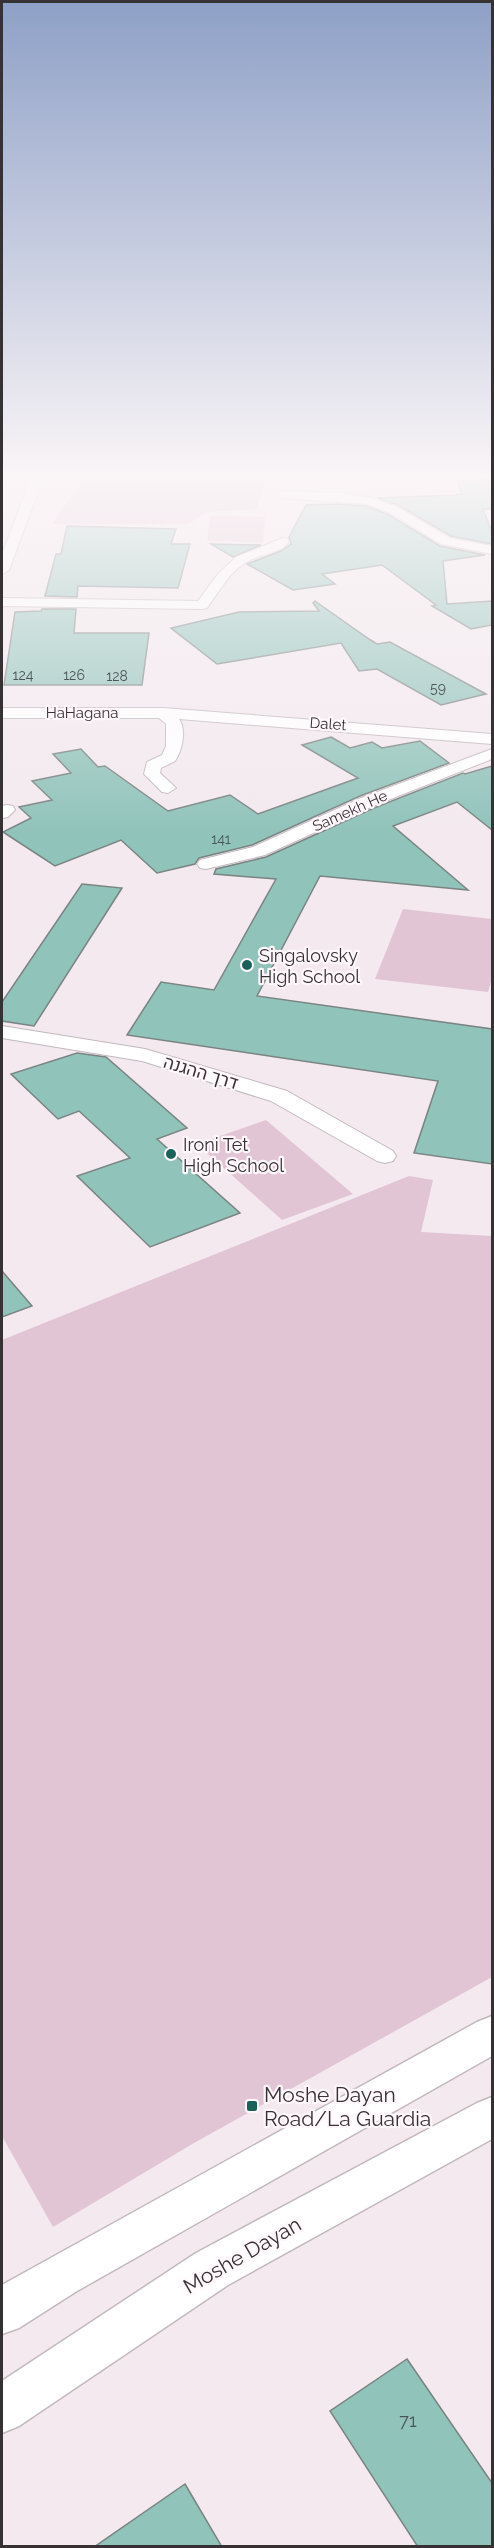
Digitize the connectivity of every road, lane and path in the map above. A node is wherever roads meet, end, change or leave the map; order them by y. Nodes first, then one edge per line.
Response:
1 (209, 595) edge
2 (2, 602) edge
3 (2, 713) edge
4 (163, 713) junction
5 (492, 738) edge
6 (492, 754) edge
7 (168, 788) dead end
8 (206, 864) dead end
9 (2, 1032) edge
10 (385, 1156) dead end
11 (492, 2035) edge
12 (492, 2117) edge
13 (2, 2311) edge
14 (2, 2409) edge

1 - 2 street
3 - 4 street, HaHagana
4 - 5 street, Dalet
4 - 7 street
6 - 8 street, Samekh He
9 - 10 street, דרך ההגנה
11 - 13 street
12 - 14 street, Moshe Dayan

